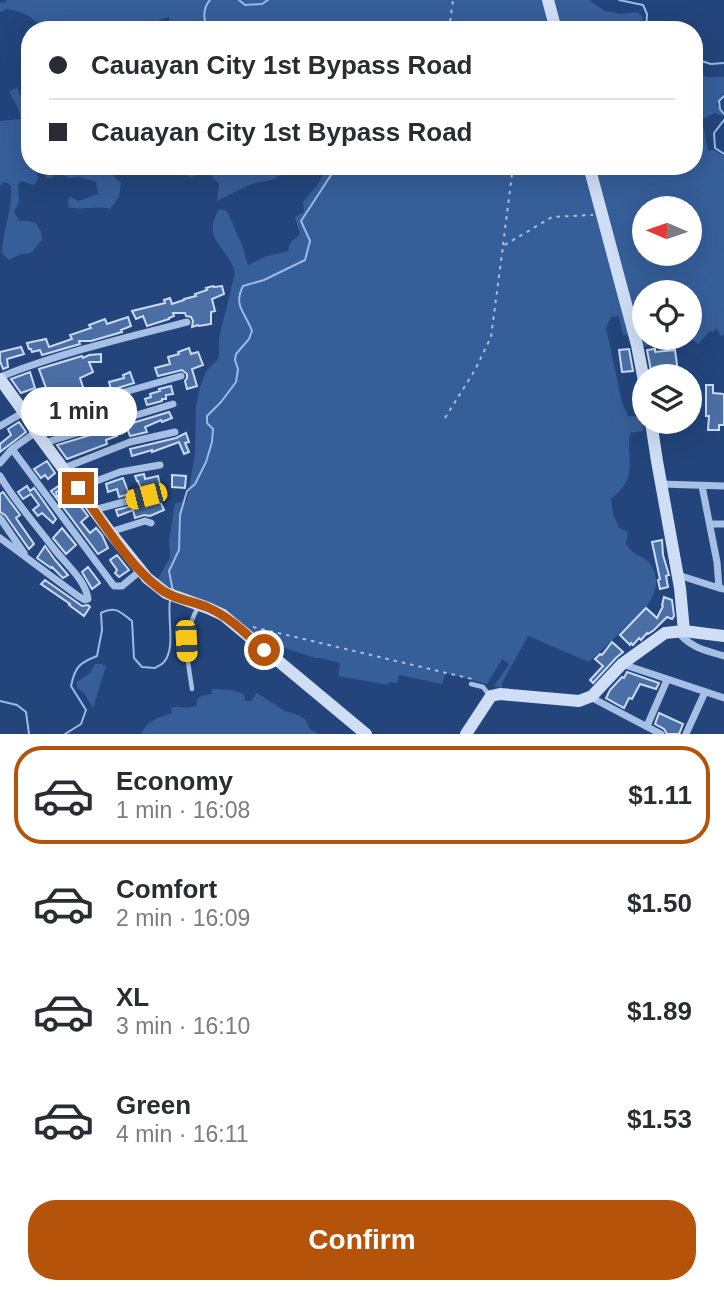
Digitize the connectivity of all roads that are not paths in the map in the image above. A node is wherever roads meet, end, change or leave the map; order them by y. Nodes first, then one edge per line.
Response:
1 (548, 0) edge
2 (554, 21) edge
3 (591, 175) edge
4 (187, 322) dead end
5 (641, 364) edge
6 (181, 376) dead end
7 (0, 378) edge
8 (4, 394) edge
9 (173, 404) dead end
10 (27, 416) junction
11 (0, 426) edge
12 (175, 432) dead end
13 (653, 434) edge
14 (40, 438) junction
15 (12, 449) junction
16 (0, 463) edge
17 (160, 465) dead end
18 (64, 468) junction
19 (0, 476) edge
20 (661, 484) junction
21 (702, 486) junction
22 (724, 486) edge
23 (78, 488) junction
24 (146, 496) dead end
25 (94, 510) junction
26 (0, 517) edge
27 (151, 523) dead end
28 (711, 524) junction
29 (724, 524) edge
30 (110, 532) junction
31 (0, 538) edge
32 (26, 557) junction
33 (720, 562) edge
34 (140, 571) junction
35 (678, 575) junction
36 (721, 588) edge
37 (199, 604) junction
38 (681, 631) junction
39 (724, 636) edge
40 (724, 656) edge
41 (622, 664) junction
42 (667, 680) junction
43 (471, 684) dead end
44 (192, 689) dead end
45 (487, 691) junction
46 (705, 692) junction
47 (592, 696) junction
48 (724, 698) edge
49 (647, 726) junction
50 (366, 734) edge
51 (466, 734) edge
52 (661, 734) edge
53 (686, 734) edge

1 - 2 street
3 - 5 street
4 - 7 street
6 - 10 street
7 - 8 street
8 - 10 street
9 - 14 street
10 - 11 street
10 - 14 street
12 - 18 street
13 - 20 street
14 - 15 street
14 - 18 street
15 - 16 street
15 - 34 street
17 - 23 street
18 - 23 street
19 - 32 street
20 - 21 street
20 - 35 street
21 - 22 street
21 - 28 street
23 - 25 street
24 - 25 street
25 - 30 street
26 - 32 street
27 - 30 street
28 - 29 street
28 - 33 street
30 - 34 street
31 - 32 street
33 - 36 street
34 - 37 street
35 - 36 street
35 - 38 street
37 - 44 lane
37 - 50 street
38 - 39 street
38 - 40 street
38 - 41 street
41 - 42 street
41 - 47 street
42 - 46 street
42 - 49 street
43 - 45 lane
45 - 47 street
45 - 51 street
46 - 48 street
46 - 53 street
47 - 49 street
49 - 52 street

